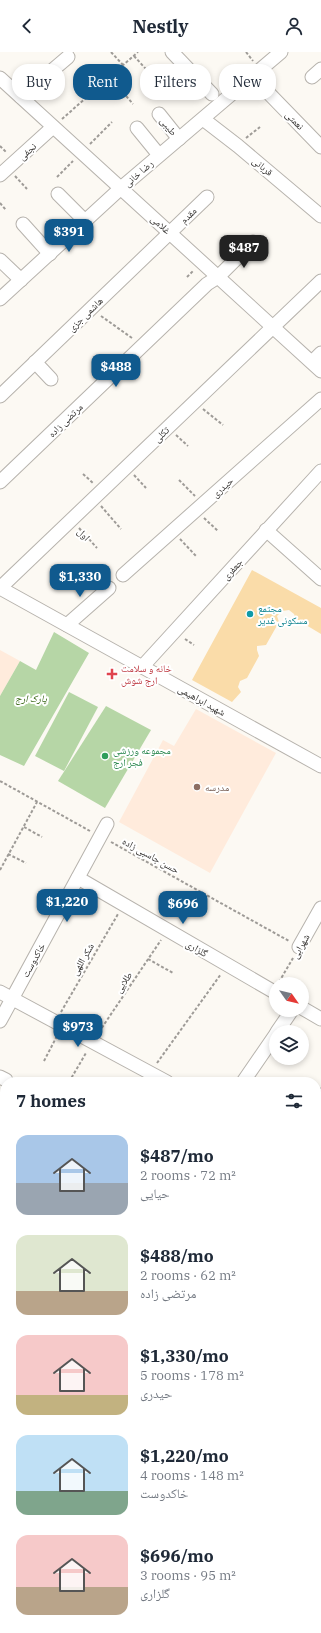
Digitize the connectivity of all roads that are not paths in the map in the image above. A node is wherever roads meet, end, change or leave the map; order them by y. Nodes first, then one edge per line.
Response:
1 (172, 52) edge
2 (281, 52) edge
3 (68, 57) dead end
4 (60, 64) edge
5 (266, 64) edge
6 (0, 78) edge
7 (12, 89) edge
8 (212, 94) dead end
9 (24, 100) edge
10 (225, 100) edge
11 (275, 100) edge
12 (159, 114) dead end
13 (203, 119) junction
14 (53, 127) junction
15 (137, 128) dead end
16 (179, 139) junction
17 (321, 147) edge
18 (160, 155) junction
19 (4, 171) edge
20 (121, 188) junction
21 (58, 194) dead end
22 (207, 197) dead end
23 (321, 216) edge
24 (85, 221) junction
25 (22, 224) dead end
26 (170, 233) junction
27 (253, 242) dead end
28 (50, 254) junction
29 (0, 260) edge
30 (218, 276) junction
31 (21, 280) junction
32 (321, 281) edge
33 (0, 300) edge
34 (273, 327) junction
35 (35, 362) junction
36 (318, 362) edge
37 (51, 379) dead end
38 (0, 396) edge
39 (321, 399) edge
40 (321, 471) edge
41 (0, 482) edge
42 (266, 530) junction
43 (123, 575) dead end
44 (321, 579) edge
45 (0, 588) edge
46 (108, 588) dead end
47 (67, 625) junction
48 (142, 667) junction
49 (321, 766) edge
50 (107, 824) dead end
51 (78, 878) junction
52 (321, 908) edge
53 (299, 947) road end
54 (269, 989) edge
55 (0, 992) edge
56 (12, 999) junction
57 (309, 1012) edge
58 (321, 1019) edge
59 (0, 1021) edge
60 (269, 1045) edge
61 (158, 1077) edge
62 (246, 1077) edge

1 - 8 street
2 - 5 street, رضا خانی
3 - 4 street
6 - 7 street, غلامی
9 - 14 street, غلامی
10 - 13 street, رضا خانی
11 - 17 street, نعمتی
12 - 16 street, طیبی
13 - 16 street, رضا خانی
13 - 23 street, قربانی
14 - 19 street, نجفی
14 - 20 street, غلامی
15 - 18 street
16 - 18 street, رضا خانی
18 - 20 street, رضا خانی
20 - 24 street, رضا خانی
20 - 26 street, غلامی
21 - 24 street
22 - 26 street, مقدم
24 - 28 street, رضا خانی
25 - 28 street
26 - 30 street, غلامی
26 - 35 street, هاشمی جزی
27 - 30 street, مرتضی زاده
28 - 31 street, رضا خانی
29 - 31 street
30 - 34 street, غلامی
30 - 41 street, مرتضی زاده
31 - 33 street, رضا خانی
32 - 34 street, تکلی
34 - 36 street, غلامی
34 - 45 street, تکلی
35 - 37 street
35 - 38 street, هاشمی جزی
39 - 43 street, حیدری
40 - 42 street, جعفری
42 - 44 street
42 - 48 street, جعفری
45 - 47 street, شهید ابراهیمی
46 - 47 street
47 - 48 street, شهید ابراهیمی
48 - 49 street, شهید ابراهیمی
50 - 51 street, خاکدوست
51 - 54 street, گلزاری
51 - 56 street, خاکدوست
52 - 53 street, شهرابی
55 - 56 street
56 - 59 street, خاکدوست
56 - 61 street
57 - 58 street
60 - 62 street

